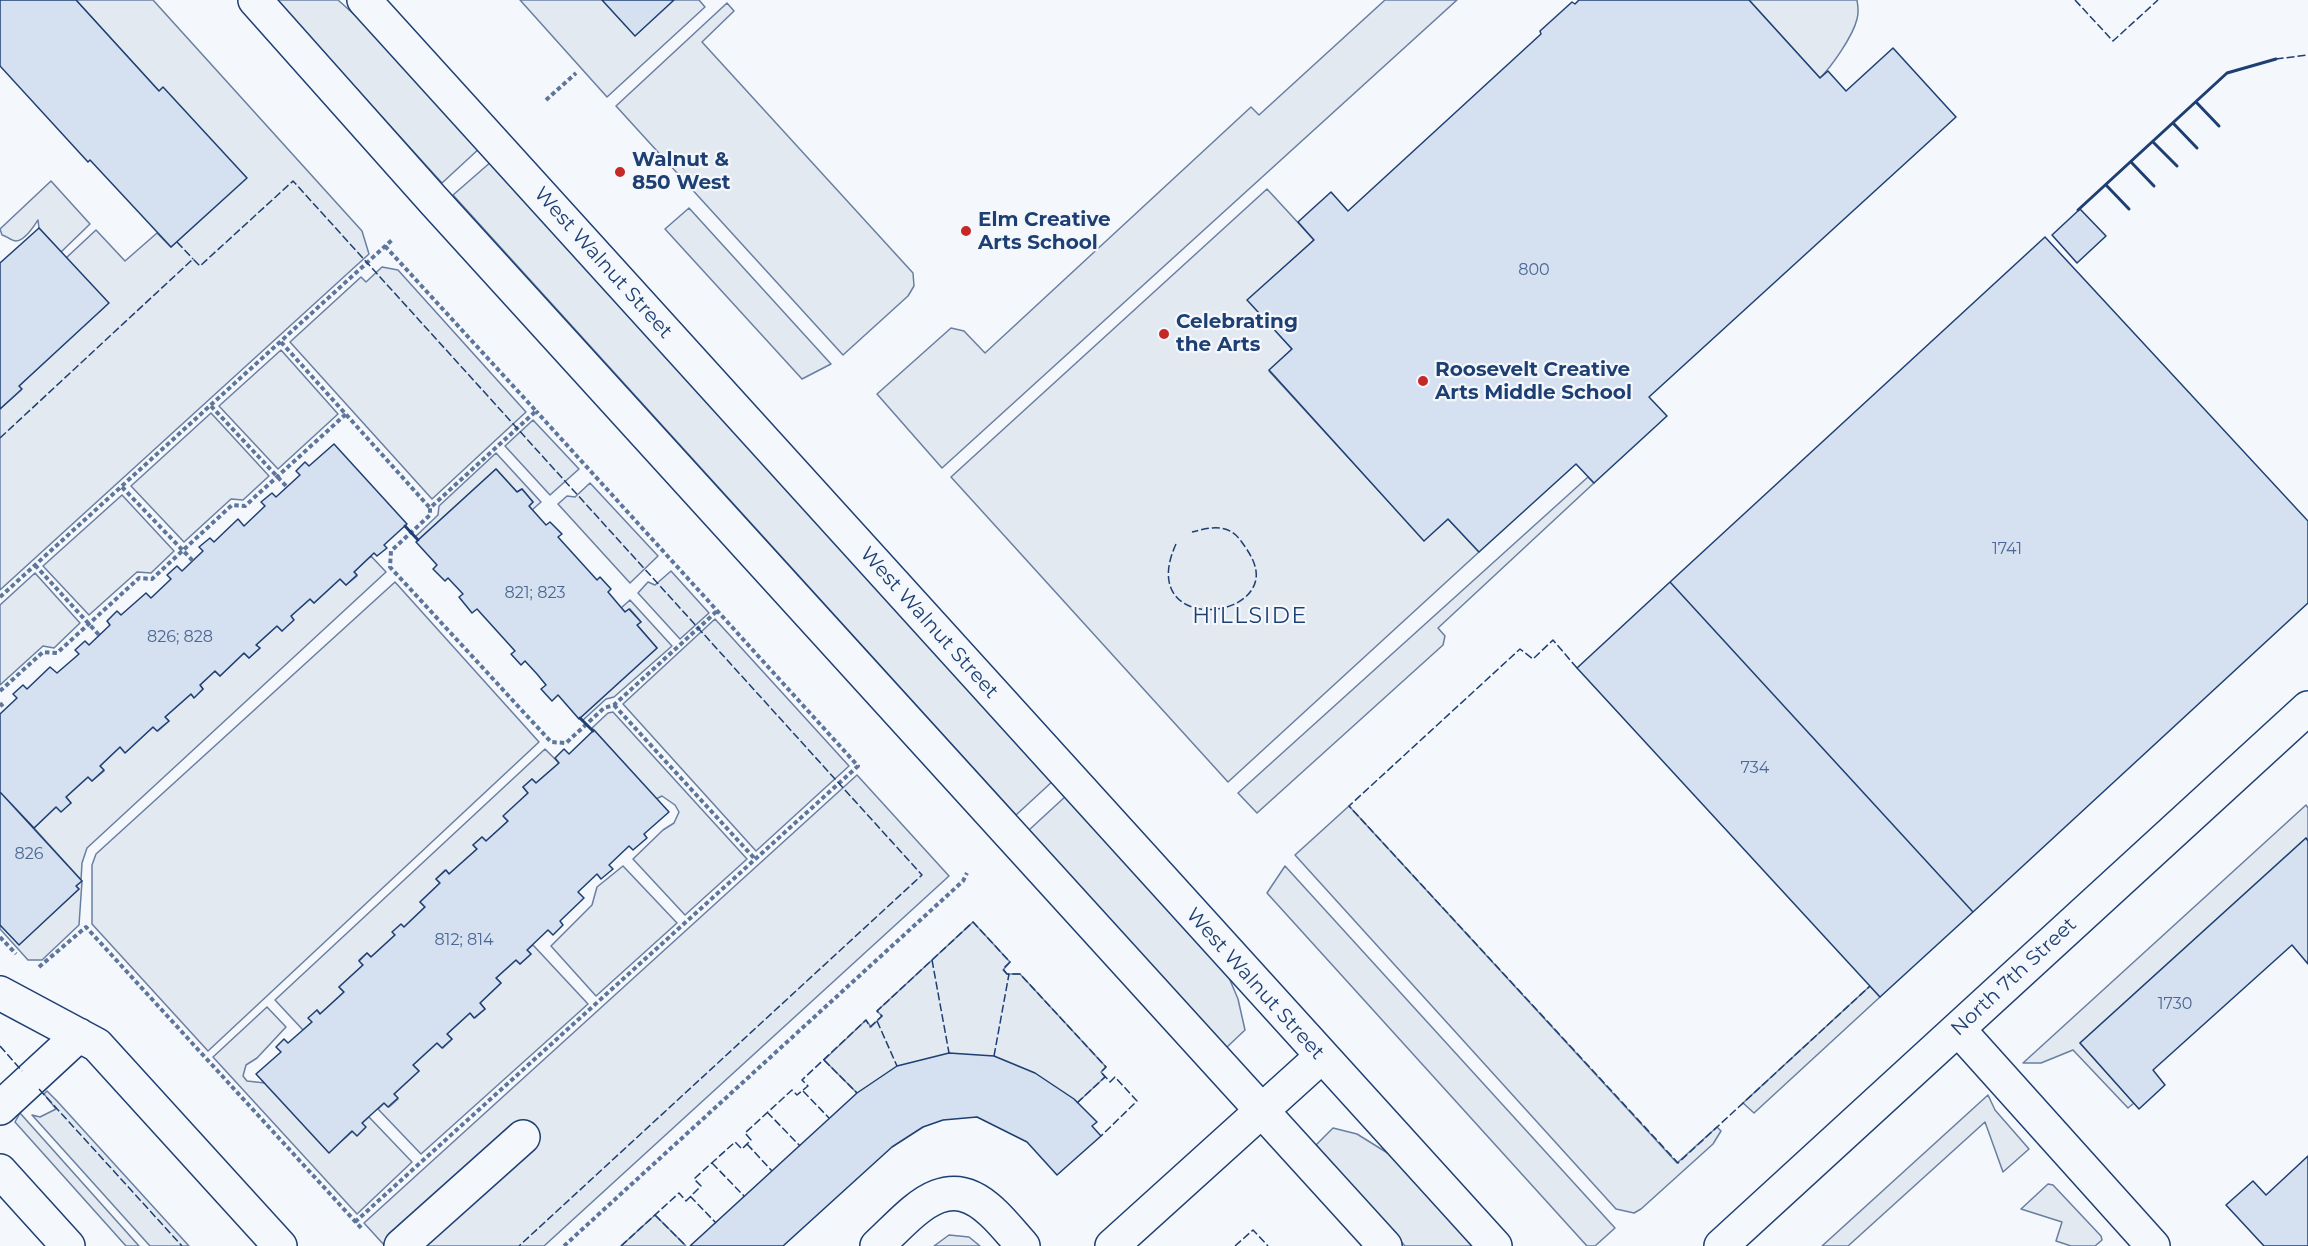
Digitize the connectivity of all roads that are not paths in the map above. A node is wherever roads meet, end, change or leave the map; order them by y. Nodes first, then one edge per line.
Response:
1 (255, 0) edge
2 (364, 0) edge
3 (2308, 708) edge
4 (0, 993) edge
5 (1958, 1029) junction
6 (79, 1035) junction
7 (1321, 1057) junction
8 (0, 1108) edge
9 (1262, 1110) junction
10 (524, 1137) dead end
11 (0, 1172) edge
12 (68, 1246) edge
13 (280, 1246) edge
14 (401, 1246) edge
15 (878, 1246) edge
16 (1023, 1246) edge
17 (1112, 1246) edge
18 (1385, 1246) edge
19 (1495, 1246) edge
20 (1720, 1246) edge
21 (2152, 1246) edge

1 - 9 main road
2 - 7 main road, West Walnut Street
3 - 5 main road, North 7th Street
4 - 6 main road
5 - 20 main road, North 7th Street
5 - 21 main road
6 - 8 main road
6 - 13 main road
7 - 9 main road
7 - 19 main road, West Walnut Street
9 - 17 main road
9 - 18 main road
10 - 14 main road
11 - 12 main road
15 - 16 main road

